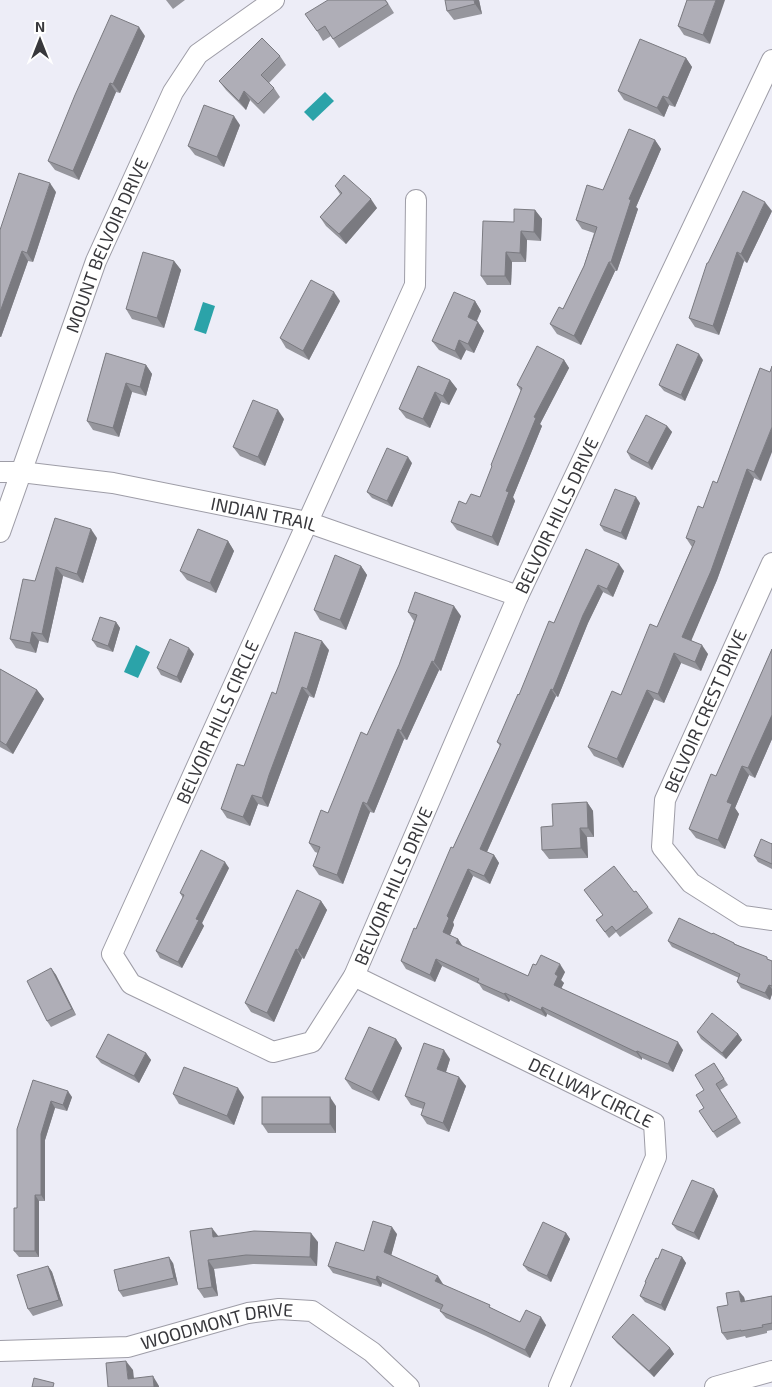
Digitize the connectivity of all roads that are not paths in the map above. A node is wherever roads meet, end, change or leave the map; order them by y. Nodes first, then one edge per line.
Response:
1 (274, 0) edge
2 (772, 60) edge
3 (416, 200) dead end
4 (0, 472) edge
5 (21, 472) junction
6 (307, 522) junction
7 (0, 532) edge
8 (772, 563) edge
9 (518, 596) junction
10 (772, 920) edge
11 (354, 976) junction
12 (0, 1351) edge
13 (772, 1371) edge
14 (409, 1387) edge
15 (559, 1387) edge
16 (715, 1387) edge

1 - 5 street, MOUNT BELVOIR DRIVE
2 - 9 street, BELVOIR HILLS DRIVE
3 - 6 street, BELVOIR HILLS CIRCLE
4 - 5 street, INDIAN TRAIL
5 - 6 street, INDIAN TRAIL
5 - 7 street, MOUNT BELVOIR DRIVE
6 - 9 street, INDIAN TRAIL
6 - 11 street, BELVOIR HILLS CIRCLE
8 - 10 street, BELVOIR CREST DRIVE
9 - 11 street, BELVOIR HILLS DRIVE
11 - 15 street, DELLWAY CIRCLE
12 - 14 street, WOODMONT DRIVE
13 - 16 street

